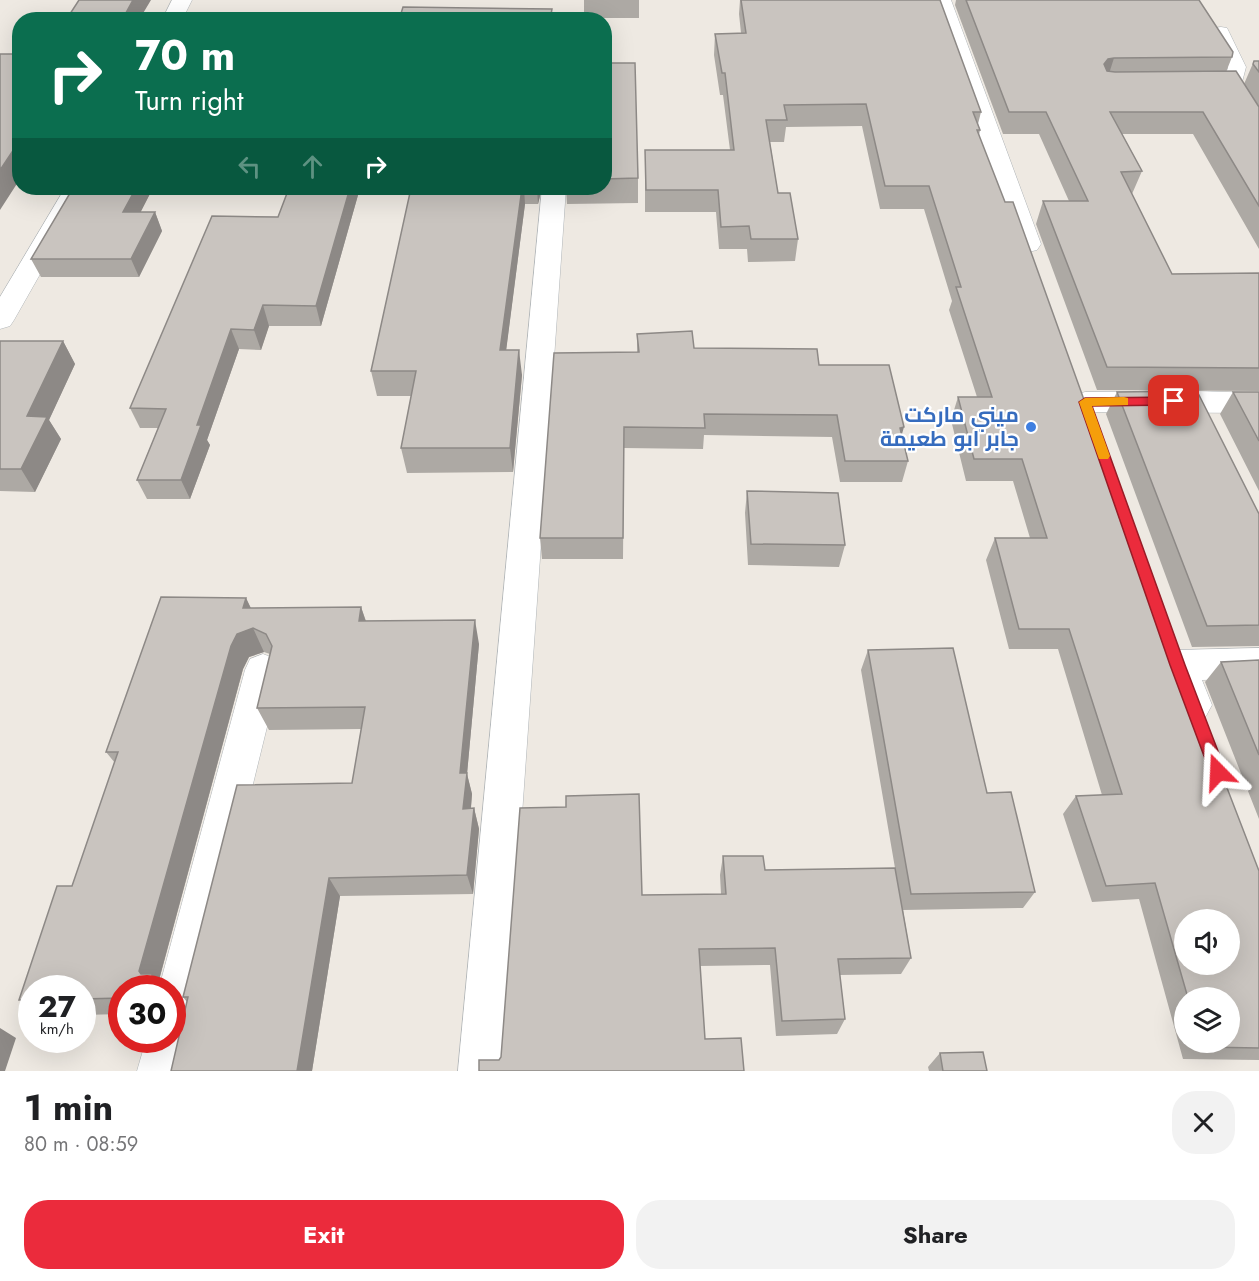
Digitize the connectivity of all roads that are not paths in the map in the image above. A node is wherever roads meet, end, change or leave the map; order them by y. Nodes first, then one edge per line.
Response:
1 (940, 0) edge
2 (1221, 32) edge
3 (1209, 86) edge
4 (1232, 86) junction
5 (1259, 128) edge
6 (73, 195) edge
7 (553, 195) edge
8 (1036, 268) edge
9 (0, 320) edge
10 (1196, 401) junction
11 (1084, 402) edge
12 (1259, 403) edge
13 (1212, 433) edge
14 (1259, 663) edge
15 (262, 670) dead end
16 (1206, 740) edge
17 (184, 975) edge
18 (165, 1053) edge
19 (160, 1071) edge
20 (481, 1071) edge

1 - 8 street
2 - 4 lane
3 - 4 lane
4 - 5 lane
6 - 9 street
7 - 20 street
10 - 11 street
10 - 12 street
10 - 13 street
14 - 16 street
15 - 17 street
18 - 19 street

